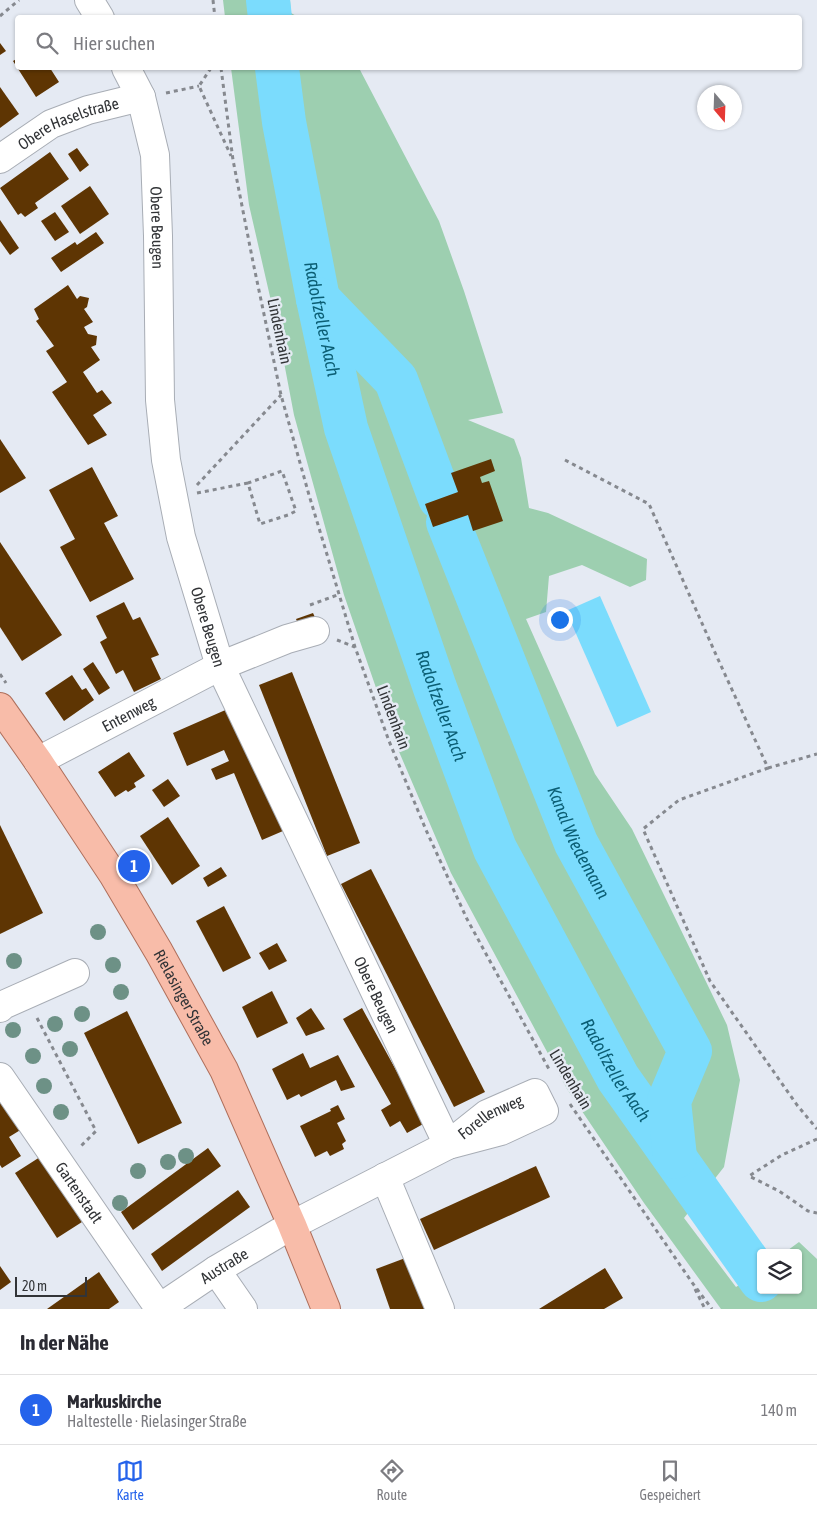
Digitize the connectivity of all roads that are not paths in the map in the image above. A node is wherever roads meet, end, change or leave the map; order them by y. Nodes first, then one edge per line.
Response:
1 (89, 0) edge
2 (98, 15) edge
3 (127, 70) edge
4 (141, 97) junction
5 (0, 158) edge
6 (315, 631) dead end
7 (220, 666) junction
8 (0, 707) edge
9 (38, 761) junction
10 (75, 973) dead end
11 (0, 1008) edge
12 (0, 1077) edge
13 (448, 1145) joint
14 (385, 1177) junction
15 (292, 1225) junction
16 (216, 1270) junction
17 (159, 1309) edge
18 (243, 1309) edge
19 (326, 1309) edge
20 (440, 1309) edge

1 - 2 street
3 - 4 street, Obere Beugen
4 - 5 street, Obere Haselstraße
4 - 7 street, Obere Beugen
6 - 7 street, Entenweg
7 - 9 street, Entenweg
7 - 13 street, Obere Beugen
8 - 9 main road, Rielasinger Straße
9 - 15 main road, Rielasinger Straße
10 - 11 street
12 - 17 street, Gartenstadt
13 - 14 street, Forellenweg
14 - 15 street, Forellenweg
14 - 20 street
15 - 16 street, Austraße
15 - 19 main road, Rielasinger Straße
16 - 17 street, Austraße
16 - 18 street

